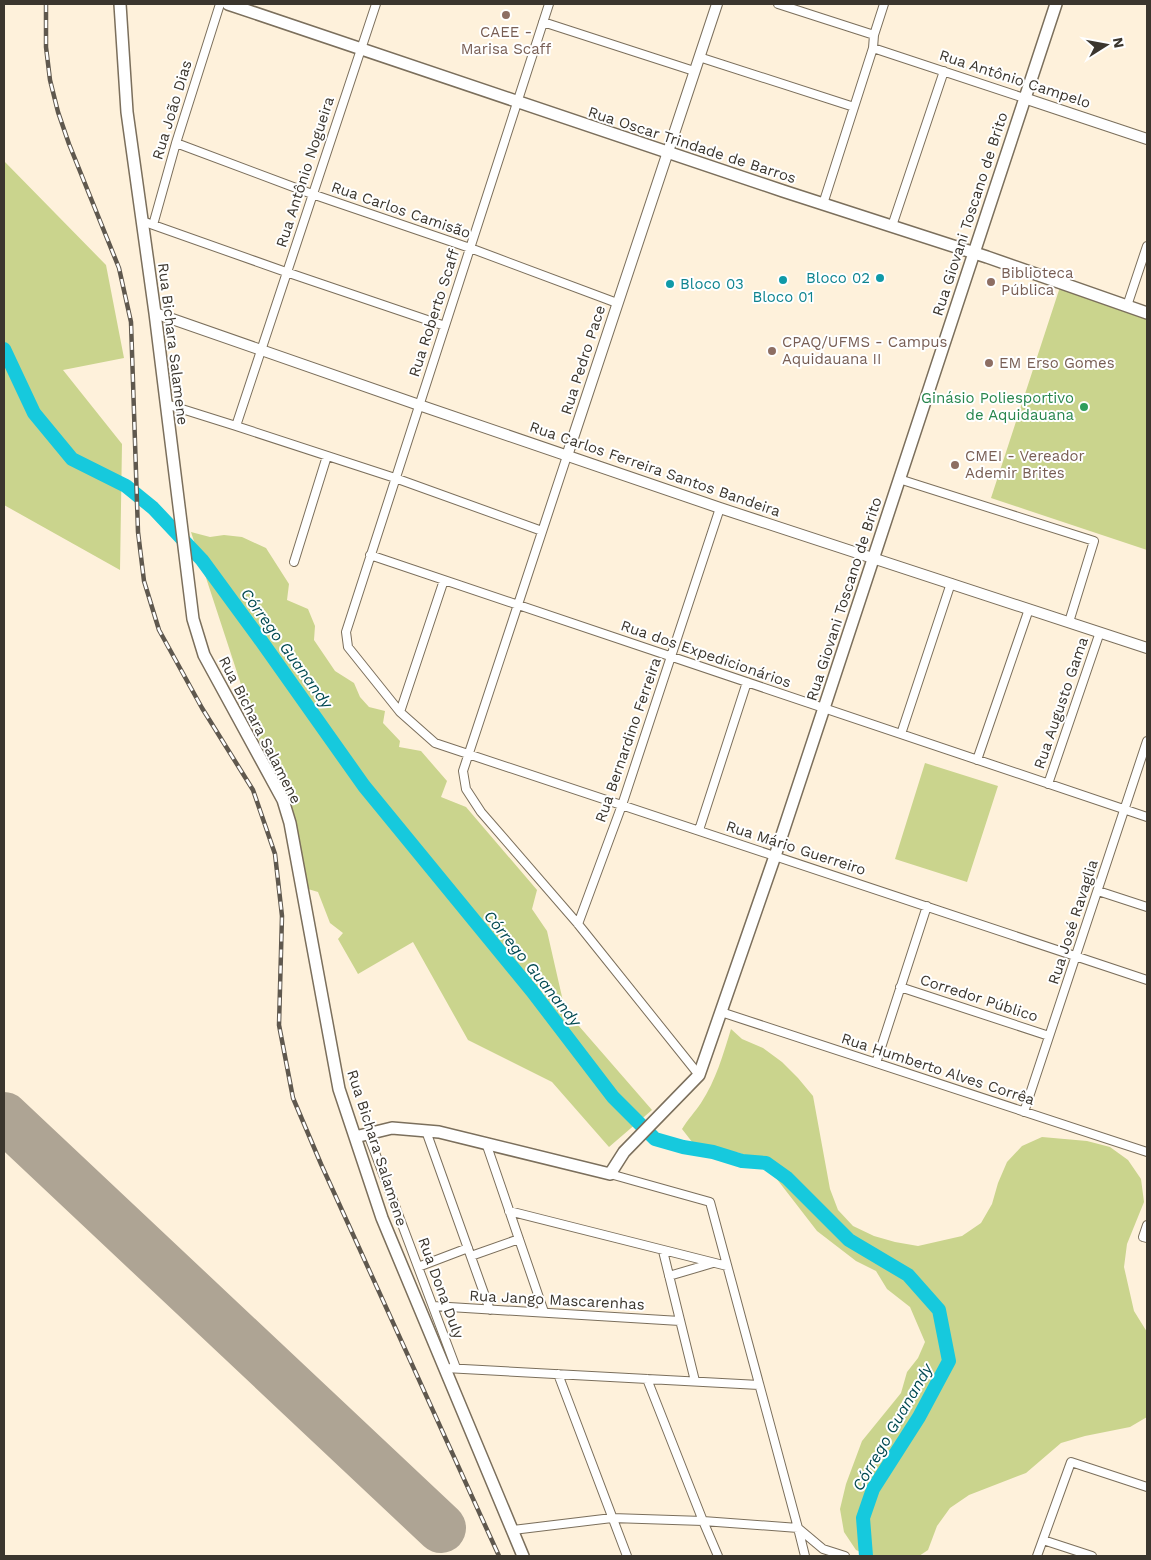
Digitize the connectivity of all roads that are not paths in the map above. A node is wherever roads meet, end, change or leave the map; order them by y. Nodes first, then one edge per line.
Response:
1 (120, 4) edge
2 (220, 4) edge
3 (228, 4) edge
4 (376, 4) edge
5 (549, 4) edge
6 (717, 4) edge
7 (778, 4) edge
8 (884, 4) edge
9 (1056, 4) edge
10 (543, 22) junction
11 (874, 35) junction
12 (873, 48) junction
13 (361, 49) junction
14 (699, 57) junction
15 (694, 71) junction
16 (944, 71) junction
17 (1024, 98) junction
18 (517, 102) junction
19 (854, 107) junction
20 (1147, 139) edge
21 (176, 143) junction
22 (668, 152) junction
23 (312, 194) junction
24 (823, 204) junction
25 (147, 223) junction
26 (892, 226) junction
27 (1147, 246) edge
28 (470, 248) junction
29 (974, 253) junction
30 (286, 272) junction
31 (617, 303) junction
32 (1127, 306) junction
33 (155, 313) junction
34 (1147, 313) edge
35 (445, 326) junction
36 (260, 350) junction
37 (166, 404) junction
38 (419, 405) junction
39 (236, 426) junction
40 (327, 456) junction
41 (567, 456) junction
42 (395, 478) junction
43 (899, 479) junction
44 (720, 508) junction
45 (542, 531) junction
46 (370, 556) junction
47 (873, 558) junction
48 (294, 562) dead end
49 (444, 580) junction
50 (951, 583) junction
51 (518, 605) junction
52 (1029, 609) junction
53 (1069, 622) junction
54 (1100, 632) junction
55 (1147, 648) edge
56 (671, 656) junction
57 (747, 682) junction
58 (824, 708) junction
59 (400, 712) junction
60 (901, 734) junction
61 (1147, 741) edge
62 (469, 754) junction
63 (977, 760) junction
64 (1048, 784) junction
65 (622, 805) junction
66 (1124, 809) junction
67 (1147, 817) edge
68 (699, 830) junction
69 (775, 856) junction
70 (1098, 890) junction
71 (927, 906) junction
72 (1147, 907) edge
73 (578, 924) junction
74 (1076, 956) junction
75 (1147, 980) edge
76 (900, 987) junction
77 (721, 1012) junction
78 (1050, 1036) junction
79 (876, 1063) junction
80 (699, 1075) junction
81 (1024, 1112) junction
82 (426, 1131) junction
83 (368, 1134) junction
84 (355, 1137) junction
85 (486, 1144) junction
86 (1147, 1152) edge
87 (610, 1174) junction
88 (509, 1211) junction
89 (1147, 1225) edge
90 (1145, 1237) edge
91 (519, 1239) junction
92 (468, 1248) junction
93 (663, 1250) junction
94 (471, 1256) junction
95 (715, 1263) junction
96 (727, 1266) junction
97 (418, 1267) junction
98 (669, 1276) junction
99 (433, 1306) junction
100 (490, 1310) junction
101 (544, 1312) junction
102 (680, 1321) junction
103 (450, 1368) junction
104 (558, 1374) junction
105 (647, 1379) junction
106 (695, 1381) junction
107 (759, 1385) junction
108 (1147, 1487) edge
109 (612, 1518) junction
110 (703, 1521) junction
111 (798, 1528) junction
112 (513, 1530) junction
113 (1043, 1540) junction
114 (523, 1556) edge
115 (627, 1556) edge
116 (718, 1556) edge
117 (805, 1556) edge
118 (843, 1556) edge
119 (1037, 1556) edge
120 (1092, 1556) edge

1 - 25 main road, Rua Bichara Salamene
2 - 21 street, Rua João Dias
3 - 13 main road, Rua Oscar Trindade de Barros
4 - 13 street, Rua Antônio Nogueira
5 - 10 street, Rua Roberto Scaff
6 - 14 street, Rua Pedro Pace
7 - 11 street
8 - 11 street
9 - 17 main road, Rua Giovani Toscano de Brito
10 - 15 street
10 - 18 street, Rua Roberto Scaff
11 - 12 street
12 - 16 street, Rua Antônio Campelo
12 - 19 street
13 - 18 main road, Rua Oscar Trindade de Barros
13 - 23 street, Rua Antônio Nogueira
14 - 15 street, Rua Pedro Pace
14 - 19 street
15 - 22 street, Rua Pedro Pace
16 - 17 street, Rua Antônio Campelo
16 - 26 street
17 - 20 street, Rua Antônio Campelo
17 - 29 main road, Rua Giovani Toscano de Brito
18 - 22 main road, Rua Oscar Trindade de Barros
18 - 28 street, Rua Roberto Scaff
19 - 24 street
21 - 23 street, Rua Carlos Camisão
21 - 25 street, Rua João Dias
22 - 24 main road, Rua Oscar Trindade de Barros
22 - 31 street, Rua Pedro Pace
23 - 28 street, Rua Carlos Camisão
23 - 30 street, Rua Antônio Nogueira
24 - 26 main road, Rua Oscar Trindade de Barros
25 - 30 street
25 - 33 main road, Rua Bichara Salamene
26 - 29 main road, Rua Oscar Trindade de Barros
27 - 32 street
28 - 31 street, Rua Carlos Camisão
28 - 35 street, Rua Roberto Scaff
29 - 32 main road, Rua Oscar Trindade de Barros
29 - 43 main road, Rua Giovani Toscano de Brito
30 - 35 street
30 - 36 street, Rua Antônio Nogueira
31 - 41 street, Rua Pedro Pace
32 - 34 main road, Rua Oscar Trindade de Barros
33 - 36 street, Rua Carlos Ferreira Santos Bandeira
33 - 37 main road, Rua Bichara Salamene
35 - 38 street, Rua Roberto Scaff
36 - 38 street, Rua Carlos Ferreira Santos Bandeira
36 - 39 street, Rua Antônio Nogueira
37 - 39 street
37 - 84 main road, Rua Bichara Salamene
38 - 41 street, Rua Carlos Ferreira Santos Bandeira
38 - 42 street, Rua Roberto Scaff
39 - 40 street
40 - 42 street
40 - 48 street
41 - 44 street, Rua Carlos Ferreira Santos Bandeira
41 - 45 street, Rua Pedro Pace
42 - 45 street
42 - 46 street, Rua Roberto Scaff
43 - 47 main road, Rua Giovani Toscano de Brito
43 - 53 street
44 - 47 street, Rua Carlos Ferreira Santos Bandeira
44 - 56 street, Rua Bernardino Ferreira
45 - 51 street, Rua Pedro Pace
46 - 49 street, Rua dos Expedicionários
46 - 59 street, Rua Roberto Scaff
47 - 50 street, Rua Carlos Ferreira Santos Bandeira
47 - 58 main road, Rua Giovani Toscano de Brito
49 - 51 street, Rua dos Expedicionários
49 - 59 street
50 - 52 street, Rua Carlos Ferreira Santos Bandeira
50 - 60 street
51 - 56 street, Rua dos Expedicionários
51 - 62 street, Rua Pedro Pace
52 - 53 street, Rua Carlos Ferreira Santos Bandeira
52 - 63 street
53 - 54 street, Rua Carlos Ferreira Santos Bandeira
54 - 55 street, Rua Carlos Ferreira Santos Bandeira
54 - 64 street, Rua Augusto Gama
56 - 57 street, Rua dos Expedicionários
56 - 65 street, Rua Bernardino Ferreira
57 - 58 street, Rua dos Expedicionários
57 - 68 street
58 - 60 street, Rua dos Expedicionários
58 - 69 main road, Rua Giovani Toscano de Brito
59 - 62 street, Rua Mário Guerreiro
60 - 63 street, Rua dos Expedicionários
61 - 66 street, Rua José Ravaglia
62 - 65 street, Rua Mário Guerreiro
62 - 73 street, Rua Pedro Pace
63 - 64 street, Rua dos Expedicionários
64 - 66 street, Rua dos Expedicionários
65 - 68 street, Rua Mário Guerreiro
65 - 73 street, Rua Bernardino Ferreira
66 - 67 street, Rua dos Expedicionários
66 - 70 street, Rua José Ravaglia
68 - 69 street, Rua Mário Guerreiro
69 - 71 street, Rua Mário Guerreiro
69 - 77 main road, Rua Giovani Toscano de Brito
70 - 72 street
70 - 74 street, Rua José Ravaglia
71 - 74 street, Rua Mário Guerreiro
71 - 76 street
73 - 80 street, Rua Pedro Pace
74 - 75 street, Rua Mário Guerreiro
74 - 78 street, Rua José Ravaglia
76 - 78 street, Corredor Público
76 - 79 street
77 - 79 street, Rua Humberto Alves Corrêa
77 - 80 main road, Rua Giovani Toscano de Brito
78 - 81 street, Rua José Ravaglia
79 - 81 street, Rua Humberto Alves Corrêa
80 - 87 main road, Rua Giovani Toscano de Brito
81 - 86 street, Rua Humberto Alves Corrêa
82 - 83 main road
82 - 85 main road
82 - 92 street
83 - 84 main road
83 - 97 street, Rua Dona Duly
84 - 103 main road, Rua Bichara Salamene
85 - 87 main road
85 - 88 street
87 - 96 street
88 - 91 street
88 - 93 street
89 - 90 street
91 - 94 street
91 - 101 street
92 - 94 street
92 - 97 street
93 - 95 street
93 - 98 street
94 - 100 street
95 - 96 street
95 - 98 street
96 - 107 street
97 - 99 street, Rua Dona Duly
98 - 102 street
99 - 100 street, Rua Jango Mascarenhas
99 - 103 street, Rua Dona Duly
100 - 101 street, Rua Jango Mascarenhas
101 - 102 street, Rua Jango Mascarenhas
102 - 106 street
103 - 104 street
103 - 112 main road, Rua Bichara Salamene
104 - 105 street
104 - 109 street
105 - 106 street
105 - 110 street
106 - 107 street
107 - 111 street
108 - 113 street
109 - 110 street
109 - 112 street
109 - 115 street
110 - 111 street
110 - 116 street
111 - 117 street
111 - 118 street
112 - 114 main road, Rua Bichara Salamene
113 - 119 street
113 - 120 street

